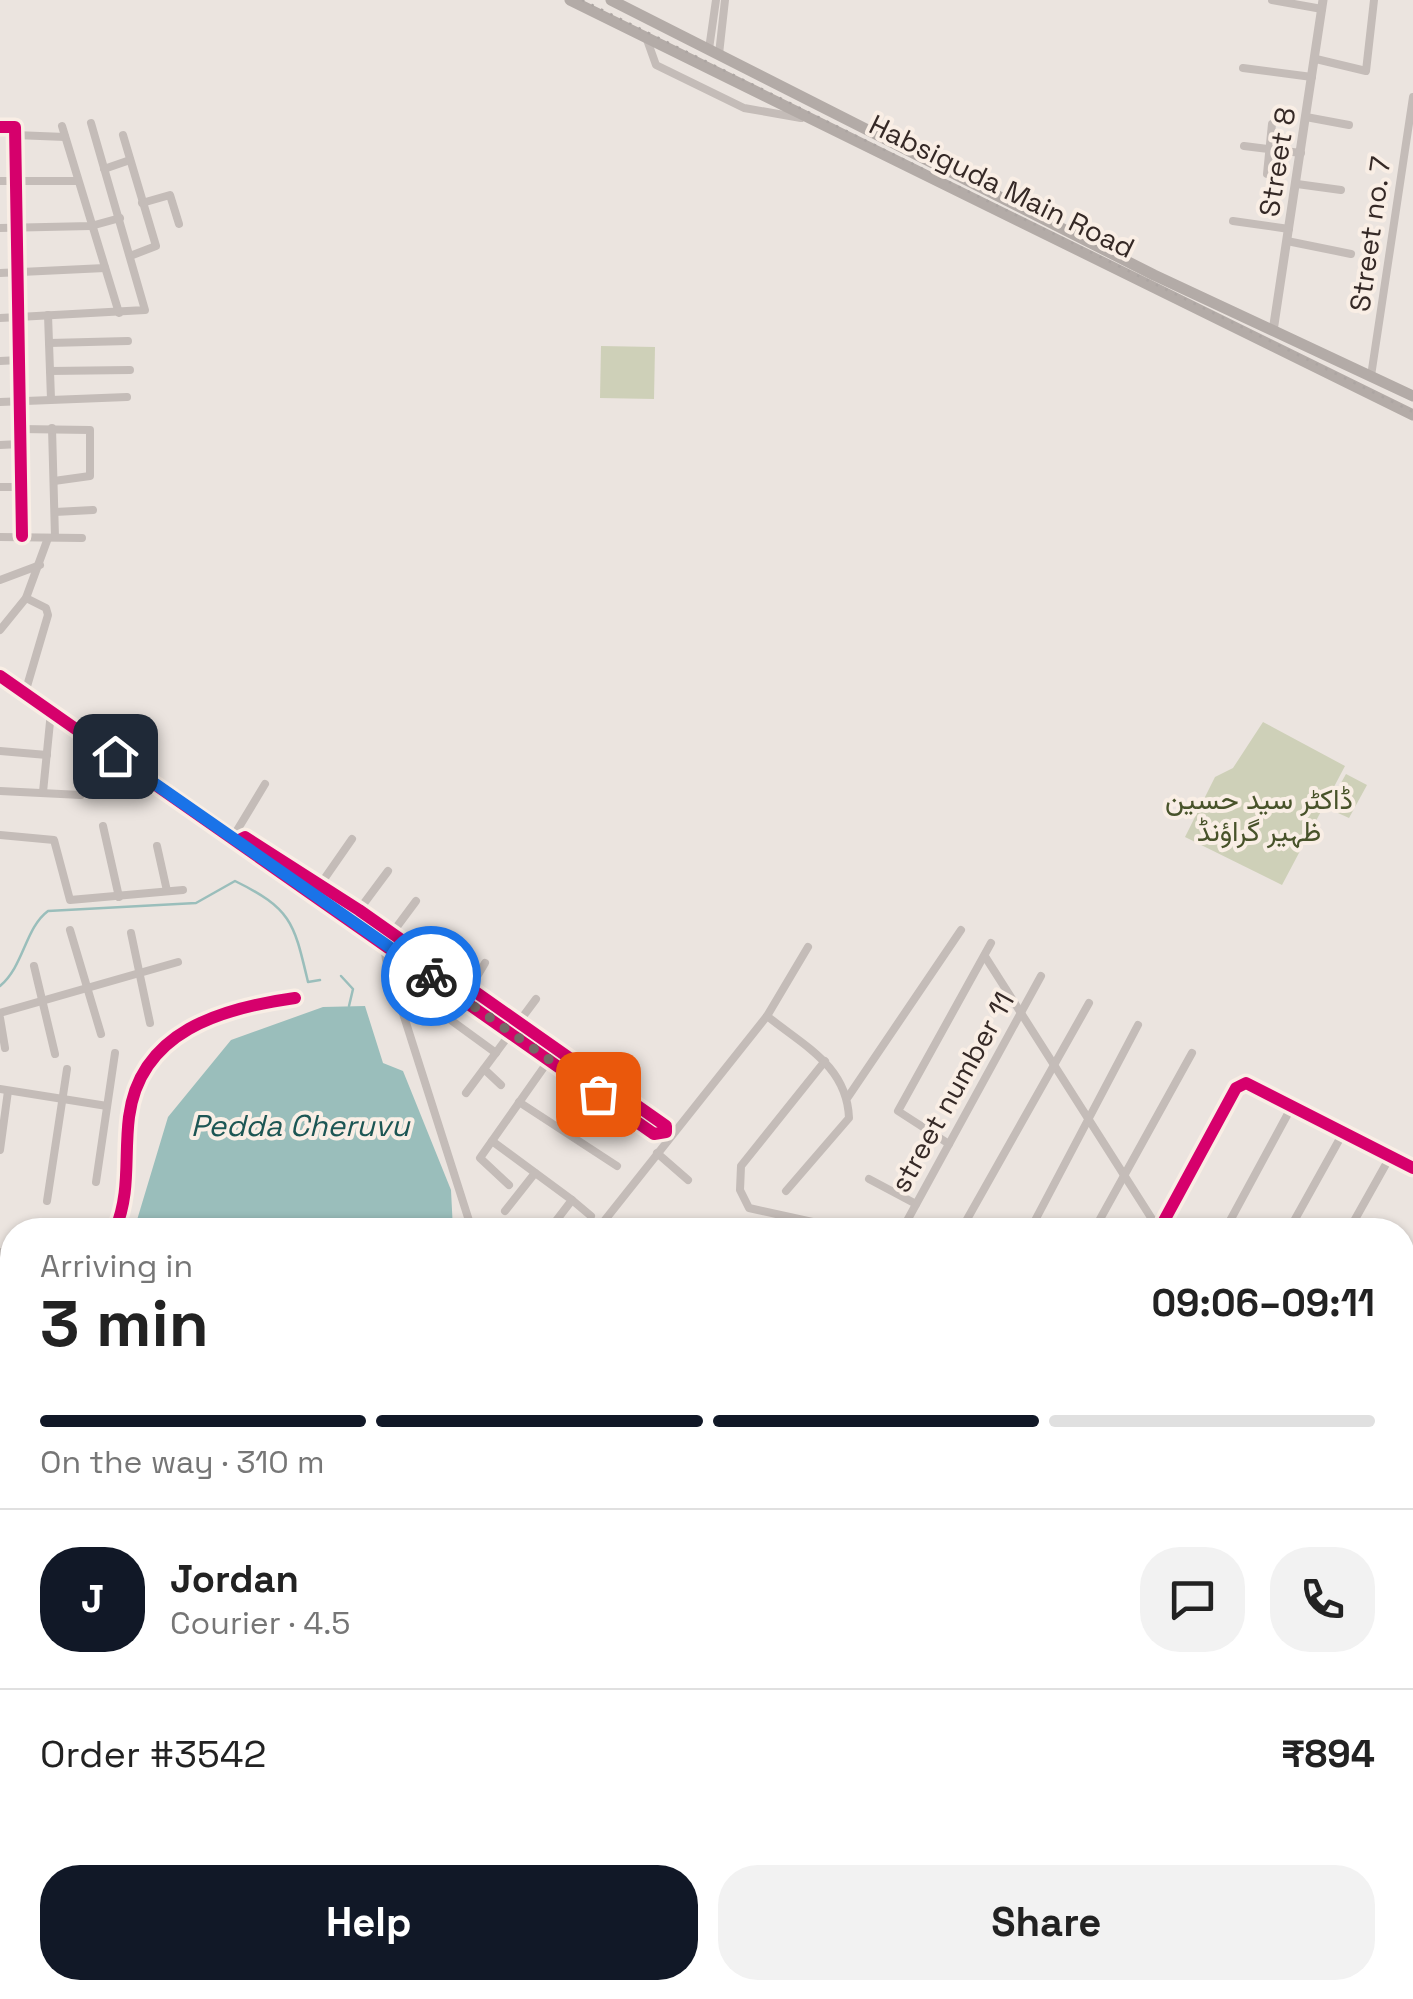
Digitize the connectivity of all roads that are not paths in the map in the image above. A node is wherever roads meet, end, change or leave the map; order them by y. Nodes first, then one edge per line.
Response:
1 (570, 0) edge
2 (612, 0) edge
3 (716, 0) edge
4 (725, 0) edge
5 (1272, 0) edge
6 (1374, 0) edge
7 (1322, 4) edge
8 (645, 35) junction
9 (714, 51) junction
10 (1316, 59) junction
11 (1243, 68) dead end
12 (1366, 71) junction
13 (1380, 74) dead end
14 (1312, 77) junction
15 (1413, 97) edge
16 (1306, 117) junction
17 (811, 119) junction
18 (90, 123) dead end
19 (1272, 124) dead end
20 (1349, 125) dead end
21 (62, 126) dead end
22 (0, 127) edge
23 (15, 135) junction
24 (65, 136) junction
25 (123, 136) dead end
26 (1244, 146) dead end
27 (1270, 150) junction
28 (1302, 154) junction
29 (922, 155) junction
30 (130, 160) junction
31 (104, 168) junction
32 (911, 170) junction
33 (1267, 174) dead end
34 (1401, 176) junction
35 (1413, 178) edge
36 (0, 180) edge
37 (16, 180) junction
38 (77, 180) junction
39 (1297, 184) junction
40 (1341, 190) dead end
41 (142, 203) junction
42 (120, 218) junction
43 (1233, 221) dead end
44 (179, 224) dead end
45 (91, 226) junction
46 (0, 228) edge
47 (17, 228) junction
48 (1290, 229) junction
49 (1287, 241) junction
50 (1350, 254) dead end
51 (130, 256) junction
52 (104, 268) junction
53 (0, 273) edge
54 (18, 273) junction
55 (119, 313) junction
56 (48, 315) junction
57 (19, 317) junction
58 (0, 318) edge
59 (1274, 331) junction
60 (128, 342) dead end
61 (49, 343) junction
62 (19, 360) junction
63 (0, 361) edge
64 (130, 370) dead end
65 (50, 371) junction
66 (1372, 376) junction
67 (1413, 396) edge
68 (127, 397) dead end
69 (50, 399) junction
70 (0, 402) edge
71 (20, 402) junction
72 (1413, 414) edge
73 (52, 428) junction
74 (20, 429) junction
75 (0, 444) edge
76 (20, 444) junction
77 (54, 481) junction
78 (0, 487) edge
79 (21, 487) junction
80 (93, 510) dead end
81 (54, 512) junction
82 (22, 536) junction
83 (0, 537) edge
84 (52, 537) junction
85 (82, 538) dead end
86 (40, 565) junction
87 (0, 580) edge
88 (26, 598) junction
89 (0, 630) edge
90 (0, 676) edge
91 (25, 694) junction
92 (51, 712) junction
93 (0, 751) edge
94 (47, 755) junction
95 (265, 784) dead end
96 (0, 790) edge
97 (43, 792) junction
98 (81, 795) dead end
99 (103, 826) dead end
100 (0, 835) edge
101 (235, 839) junction
102 (352, 839) dead end
103 (157, 846) dead end
104 (388, 871) dead end
105 (320, 884) junction
106 (183, 890) dead end
107 (167, 891) junction
108 (314, 893) junction
109 (119, 897) junction
110 (416, 901) dead end
111 (358, 910) junction
112 (70, 930) dead end
113 (961, 930) dead end
114 (131, 933) dead end
115 (392, 934) junction
116 (384, 944) junction
117 (991, 944) dead end
118 (808, 948) dead end
119 (986, 958) junction
120 (178, 962) dead end
121 (484, 963) dead end
122 (34, 966) dead end
123 (140, 974) junction
124 (1041, 976) dead end
125 (470, 987) junction
126 (87, 990) junction
127 (295, 998) dead end
128 (464, 998) junction
129 (536, 999) dead end
130 (42, 1002) junction
131 (1088, 1003) dead end
132 (1022, 1013) junction
133 (0, 1016) edge
134 (767, 1016) junction
135 (448, 1018) dead end
136 (519, 1021) junction
137 (150, 1023) dead end
138 (1138, 1025) dead end
139 (512, 1032) junction
140 (102, 1034) dead end
141 (4, 1048) dead end
142 (556, 1050) junction
143 (115, 1053) dead end
144 (1192, 1053) dead end
145 (55, 1054) dead end
146 (496, 1054) junction
147 (549, 1060) junction
148 (825, 1062) junction
149 (1054, 1066) junction
150 (67, 1069) dead end
151 (484, 1070) junction
152 (501, 1085) dead end
153 (4, 1090) edge
154 (466, 1092) dead end
155 (848, 1097) junction
156 (63, 1099) junction
157 (630, 1101) junction
158 (519, 1102) junction
159 (107, 1106) junction
160 (1291, 1108) junction
161 (622, 1112) junction
162 (1090, 1120) junction
163 (1343, 1134) junction
164 (492, 1141) junction
165 (949, 1144) junction
166 (0, 1150) edge
167 (657, 1153) junction
168 (1390, 1156) junction
169 (617, 1166) dead end
170 (1413, 1168) edge
171 (534, 1173) junction
172 (1124, 1176) junction
173 (868, 1179) dead end
174 (688, 1180) dead end
175 (96, 1182) dead end
176 (509, 1185) dead end
177 (786, 1191) dead end
178 (572, 1200) junction
179 (47, 1201) dead end
180 (916, 1204) junction
181 (505, 1212) dead end
182 (592, 1216) dead end
183 (119, 1218) edge
184 (468, 1218) edge
185 (558, 1218) edge
186 (606, 1218) edge
187 (789, 1218) edge
188 (908, 1218) edge
189 (968, 1218) edge
190 (1037, 1218) edge
191 (1101, 1218) edge
192 (1151, 1218) edge
193 (1166, 1218) edge
194 (1231, 1218) edge
195 (1296, 1218) edge
196 (1356, 1218) edge

1 - 8 main road, Habsiguda Main Road
2 - 9 main road, Habsiguda Main Road
3 - 9 street
4 - 9 street
5 - 7 street
6 - 12 street
7 - 10 street, Street 8
8 - 17 main road, Habsiguda Main Road
8 - 17 street
9 - 29 main road, Habsiguda Main Road
10 - 12 street
10 - 14 street, Street 8
11 - 14 street
12 - 13 street
14 - 16 street, Street 8
15 - 34 street, Street no. 7
16 - 20 street
16 - 28 street, Street 8
17 - 32 main road, Habsiguda Main Road
18 - 31 street
19 - 27 street
21 - 24 street
22 - 23 street
23 - 24 street
23 - 37 street
24 - 38 street
25 - 30 street
26 - 27 street
27 - 28 street
27 - 33 street
28 - 39 street, Street 8
29 - 32 main road
29 - 59 main road, Habsiguda Main Road
30 - 31 street
30 - 41 street
31 - 42 street
32 - 72 main road, Habsiguda Main Road
34 - 35 street
34 - 66 street, Street no. 7
36 - 37 street
37 - 38 street
37 - 47 street
38 - 45 street
39 - 40 street
39 - 48 street, Street 8
41 - 44 street
41 - 51 street
42 - 45 street
42 - 51 street
43 - 48 street
45 - 47 street
45 - 52 street
46 - 47 street
47 - 54 street
48 - 49 street, Street 8
49 - 50 street
49 - 59 street, Street 8
51 - 55 street
52 - 54 street
52 - 55 street
53 - 54 street
54 - 57 street
55 - 56 street
56 - 57 street
56 - 61 street
57 - 58 street
57 - 62 street
59 - 66 main road, Habsiguda Main Road
60 - 61 street
61 - 65 street
62 - 63 street
62 - 71 street
64 - 65 street
65 - 69 street
66 - 67 main road, Habsiguda Main Road
68 - 69 street
69 - 71 street
70 - 71 street
71 - 74 street
73 - 74 street
73 - 77 street
73 - 77 street
74 - 76 street
75 - 76 street
76 - 79 street
77 - 81 street
78 - 79 street
79 - 82 street
80 - 81 street
81 - 84 street
82 - 83 street
82 - 84 street
84 - 85 street
84 - 86 street
86 - 87 street
86 - 88 street
88 - 89 street
88 - 91 street
90 - 91 street
91 - 92 street
92 - 94 street
92 - 101 street
93 - 94 street
94 - 97 street
95 - 101 street
96 - 97 street
97 - 98 street
99 - 109 street
100 - 109 street
101 - 105 street
101 - 108 street
102 - 105 street
103 - 107 street
104 - 111 street
105 - 108 street
105 - 111 street
106 - 107 street
107 - 109 street
108 - 116 street
110 - 115 street
111 - 115 street
112 - 126 street
113 - 155 street
114 - 123 street
115 - 116 street
115 - 125 street
116 - 128 street
116 - 184 street
117 - 119 street
118 - 134 street
119 - 132 street
119 - 165 street
120 - 123 street
121 - 125 street
122 - 130 street
123 - 126 street
123 - 137 street
124 - 132 street, street number 11
125 - 128 street
125 - 136 street
126 - 130 street
126 - 140 street
127 - 183 street
128 - 139 street
129 - 136 street
130 - 133 street
130 - 145 street
131 - 149 street
132 - 149 street
132 - 165 street, street number 11
133 - 141 street
134 - 148 street
134 - 167 street
135 - 146 street
136 - 139 street
136 - 142 street
138 - 162 street
139 - 146 street
139 - 147 street
142 - 147 street
142 - 157 street
143 - 159 street
144 - 172 street
146 - 151 street
147 - 158 street
147 - 161 street
148 - 155 street
148 - 187 street
149 - 162 street
149 - 189 street
150 - 156 street
151 - 152 street
151 - 154 street
153 - 156 street
153 - 166 street
155 - 177 street
156 - 159 street
156 - 179 street
157 - 161 street
157 - 161 street
158 - 164 street
158 - 169 street
159 - 175 street
160 - 163 street
160 - 193 street
160 - 194 street
162 - 172 street
162 - 190 street
163 - 168 street
163 - 195 street
164 - 171 street
164 - 176 street
165 - 180 street, street number 11
167 - 174 street
167 - 186 street
168 - 170 street
168 - 196 street
171 - 178 street
171 - 181 street
172 - 191 street
172 - 192 street
173 - 180 street
178 - 182 street
178 - 185 street
180 - 188 street, street number 11

